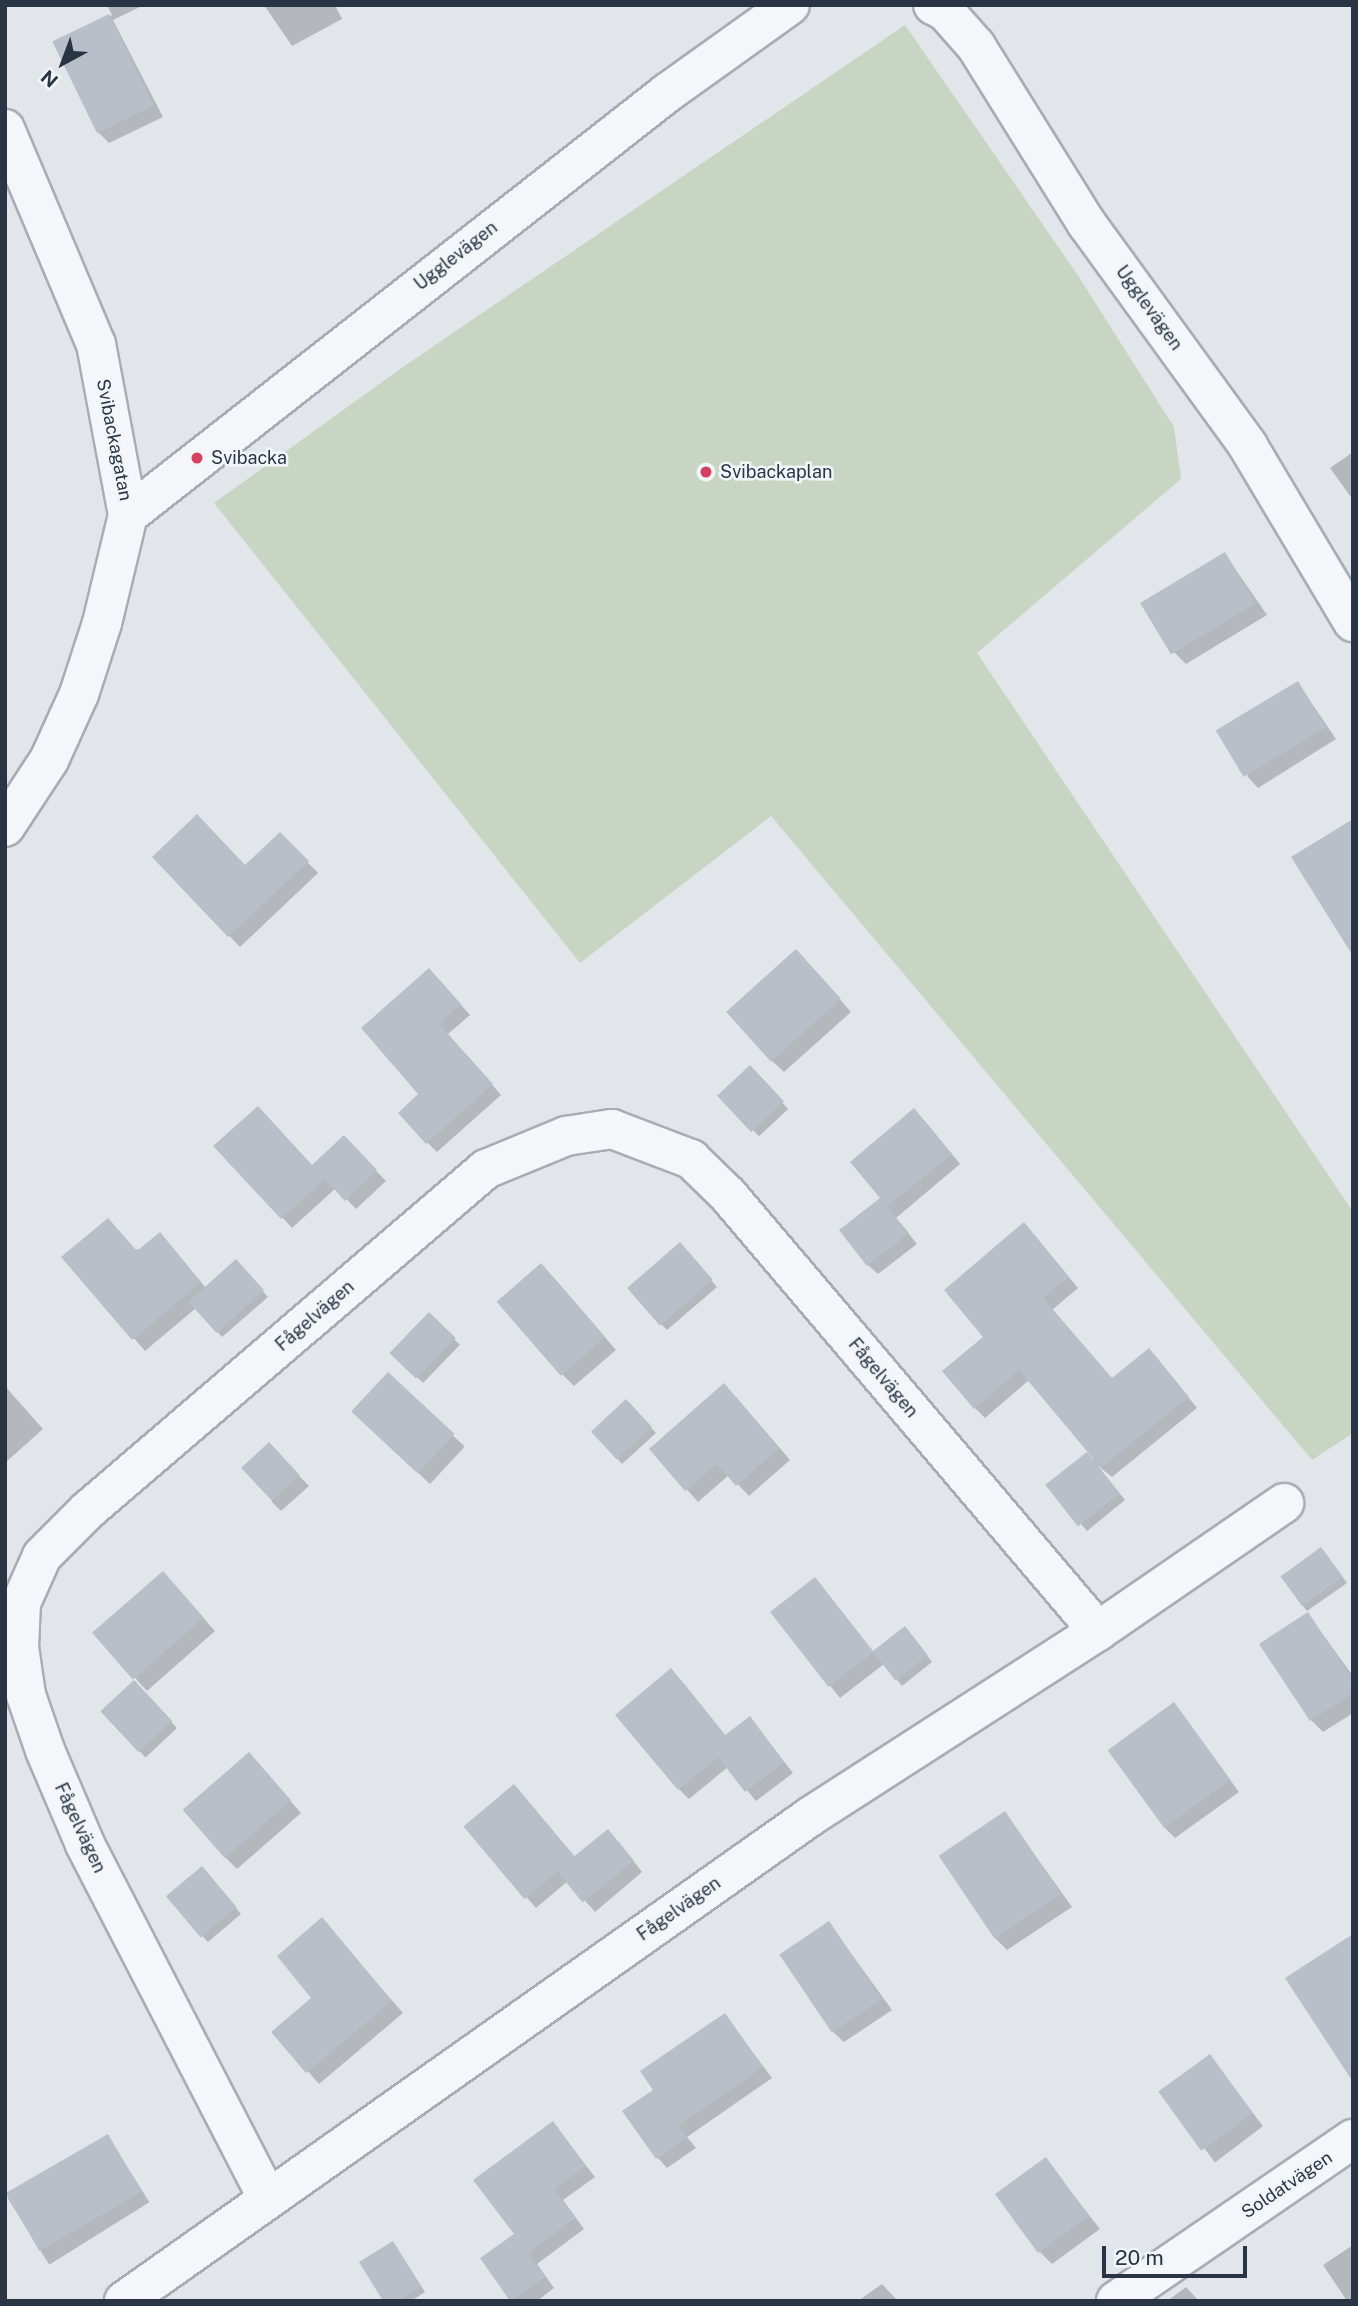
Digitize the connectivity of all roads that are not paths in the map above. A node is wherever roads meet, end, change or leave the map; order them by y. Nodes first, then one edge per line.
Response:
1 (790, 5) edge
2 (933, 5) edge
3 (5, 129) edge
4 (18, 194) edge
5 (128, 515) junction
6 (1353, 622) edge
7 (5, 827) edge
8 (1284, 1503) dead end
9 (1098, 1631) junction
10 (1353, 2139) edge
11 (268, 2199) junction
12 (124, 2301) edge
13 (1116, 2301) edge

1 - 5 street, Ugglevägen
2 - 6 street, Ugglevägen
3 - 4 street, Svibackagatan
4 - 5 street, Svibackagatan
5 - 7 street, Svibackagatan
8 - 9 street, Fågelvägen
9 - 11 street, Fågelvägen
9 - 11 street, Fågelvägen
10 - 13 street, Soldatvägen
11 - 12 street, Fågelvägen

